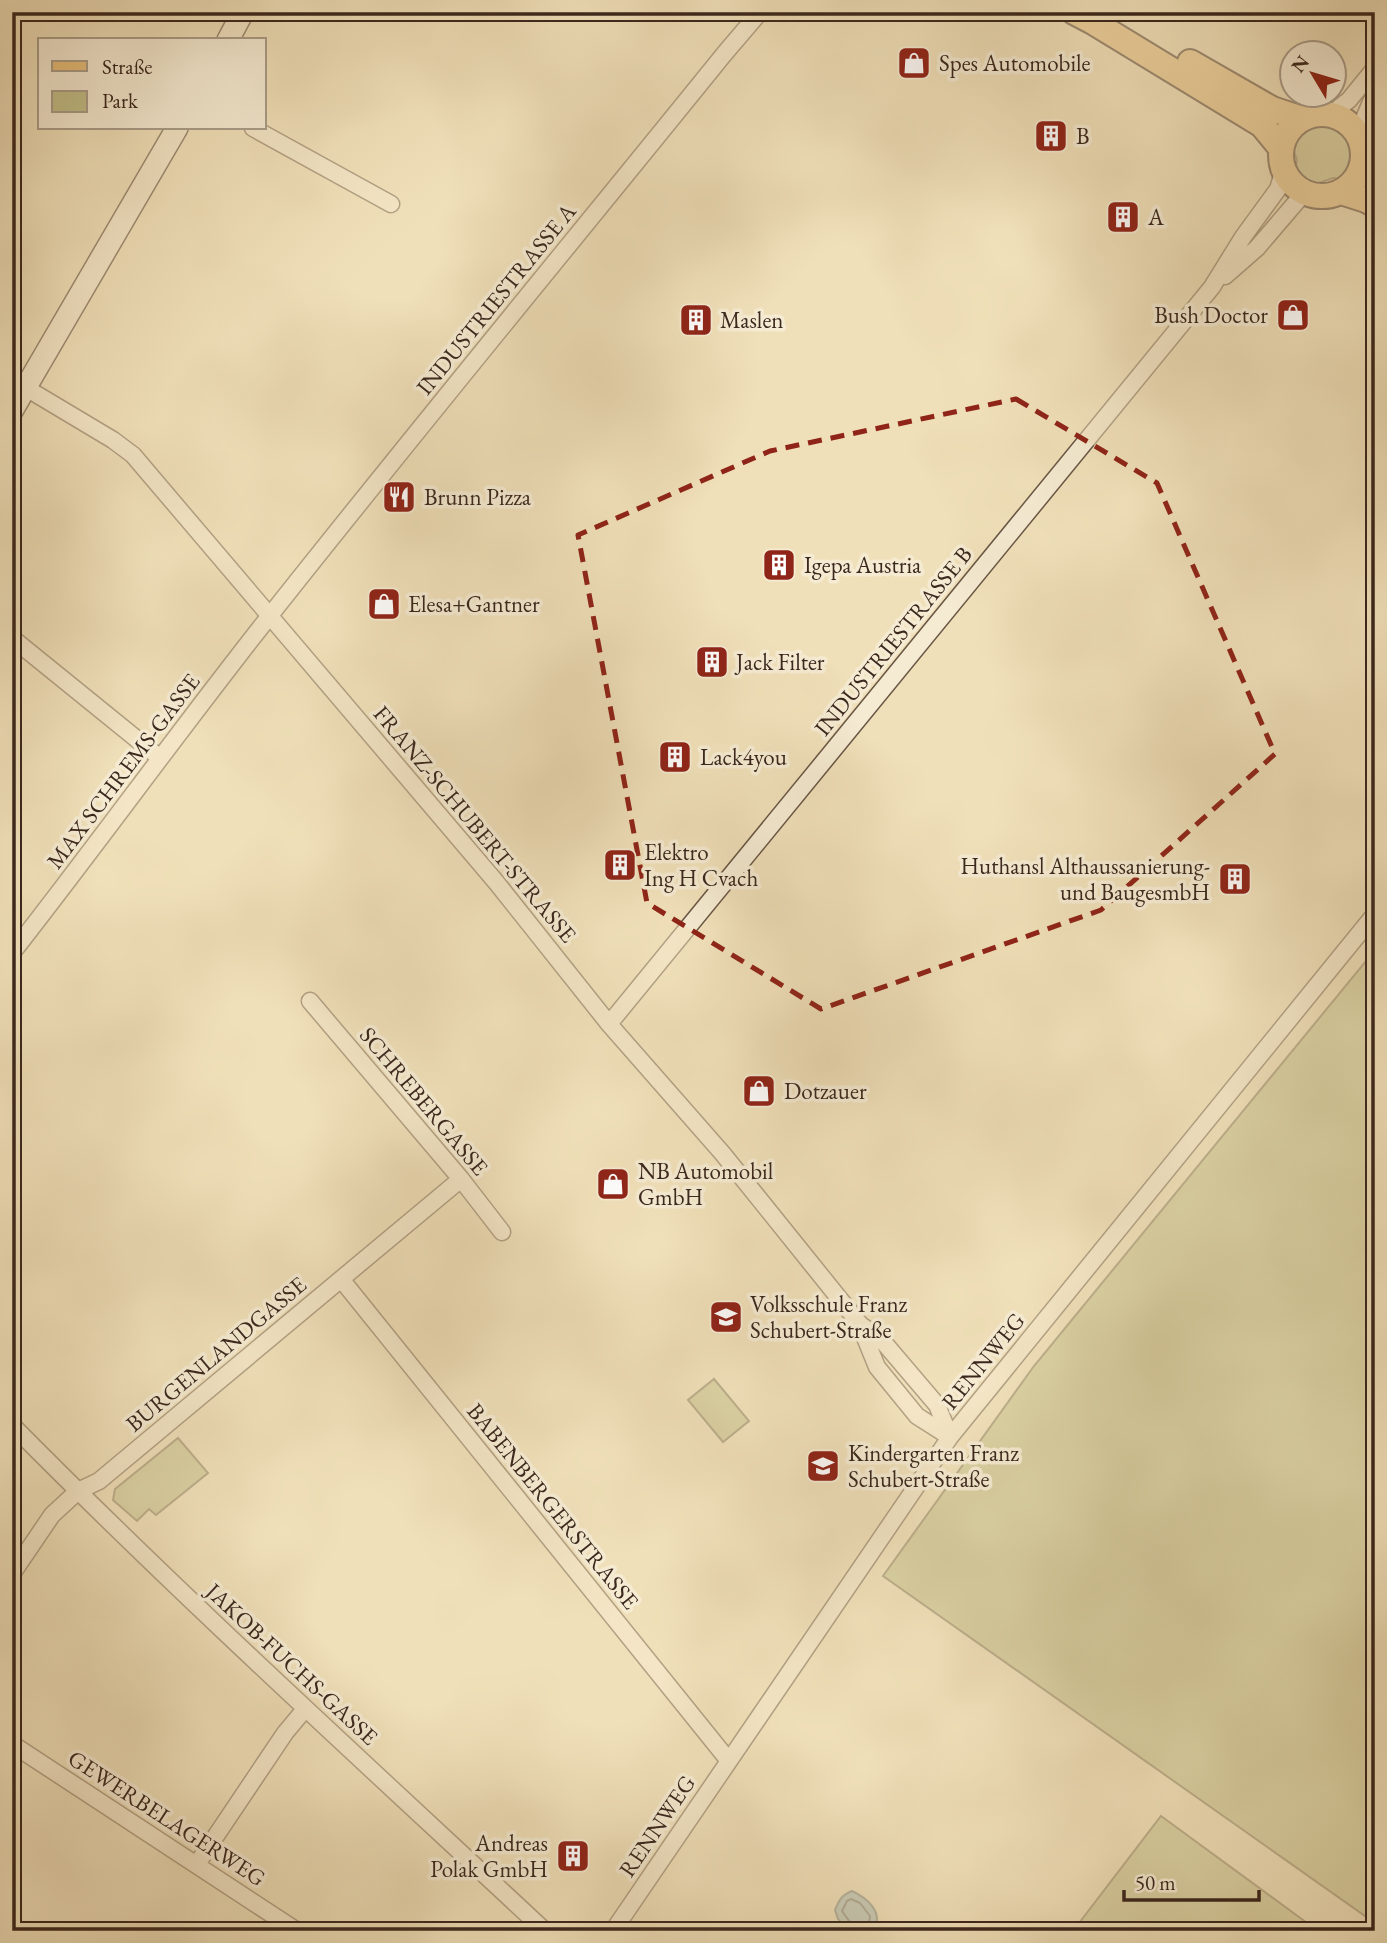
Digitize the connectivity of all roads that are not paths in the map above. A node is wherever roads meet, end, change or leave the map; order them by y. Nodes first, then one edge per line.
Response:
1 (243, 12) edge
2 (760, 12) edge
3 (1074, 12) edge
4 (1103, 12) edge
5 (229, 38) edge
6 (1375, 68) edge
7 (1375, 97) edge
8 (1331, 114) junction
9 (1302, 119) junction
10 (176, 130) edge
11 (257, 130) edge
12 (1358, 133) junction
13 (1282, 159) junction
14 (1369, 169) edge
15 (1304, 192) junction
16 (1341, 192) junction
17 (391, 204) dead end
18 (1375, 205) edge
19 (1212, 287) junction
20 (26, 388) junction
21 (12, 411) edge
22 (269, 616) junction
23 (12, 638) edge
24 (160, 758) junction
25 (1375, 914) edge
26 (12, 953) edge
27 (310, 1001) dead end
28 (609, 1024) junction
29 (461, 1179) junction
30 (502, 1232) dead end
31 (341, 1279) junction
32 (12, 1425) edge
33 (950, 1437) junction
34 (78, 1491) junction
35 (12, 1574) edge
36 (305, 1709) junction
37 (12, 1744) edge
38 (729, 1761) junction
39 (197, 1864) junction
40 (297, 1931) edge
41 (545, 1931) edge
42 (613, 1931) edge

1 - 5 main road
2 - 22 street, INDUSTRIESTRASSE A
3 - 13 main road
4 - 9 main road
6 - 8 street
7 - 12 street
8 - 9 main road
8 - 12 main road
9 - 13 main road
10 - 20 main road
11 - 17 street
12 - 14 main road
13 - 15 main road
13 - 19 street, INDUSTRIESTRASSE B
14 - 16 main road
15 - 16 main road
15 - 19 street, INDUSTRIESTRASSE B
16 - 18 main road
19 - 28 street, INDUSTRIESTRASSE B
20 - 21 main road
20 - 22 street, FRANZ-SCHUBERT-STRASSE
22 - 24 street, MAX SCHREMS-GASSE
22 - 28 street, FRANZ-SCHUBERT-STRASSE
23 - 24 street
24 - 26 street, MAX SCHREMS-GASSE
25 - 33 street, RENNWEG
27 - 29 street, SCHREBERGASSE
28 - 33 street, FRANZ-SCHUBERT-STRASSE
29 - 30 street, SCHREBERGASSE
29 - 31 street, BURGENLANDGASSE
31 - 34 street, BURGENLANDGASSE
31 - 38 street, BABENBERGERSTRASSE
32 - 34 street, JAKOB-FUCHS-GASSE
33 - 38 street, RENNWEG
34 - 35 street, BURGENLANDGASSE
34 - 36 street, JAKOB-FUCHS-GASSE
36 - 39 street
36 - 41 street, JAKOB-FUCHS-GASSE
37 - 39 street, GEWERBELAGERWEG
38 - 42 street, RENNWEG
39 - 40 street, GEWERBELAGERWEG

